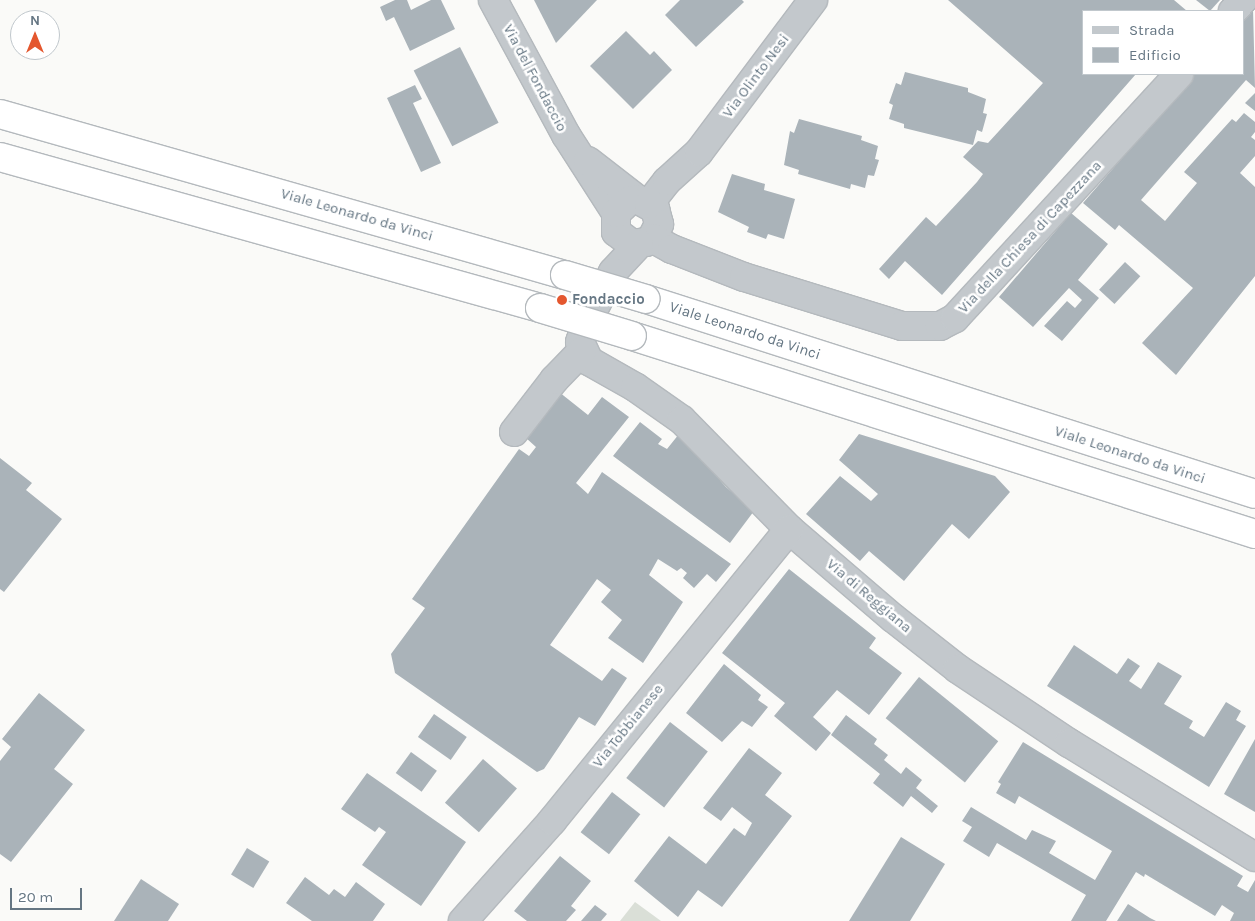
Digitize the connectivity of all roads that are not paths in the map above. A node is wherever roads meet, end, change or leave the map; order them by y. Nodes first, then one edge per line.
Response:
1 (493, 0) edge
2 (813, 0) edge
3 (1242, 0) edge
4 (1234, 10) edge
5 (1177, 75) edge
6 (0, 114) edge
7 (0, 157) edge
8 (638, 221) junction
9 (582, 351) junction
10 (514, 432) dead end
11 (1255, 494) edge
12 (789, 528) junction
13 (1255, 534) edge
14 (1255, 858) edge
15 (463, 921) edge

1 - 8 street, Via del Fondaccio
2 - 8 street, Via Olinto Nesi
3 - 4 street
5 - 8 street, Via della Chiesa di Capezzana
6 - 11 highway, Viale Leonardo da Vinci, bridge
7 - 13 highway, bridge
8 - 9 street
9 - 10 street
9 - 12 street, Via di Reggiana
12 - 14 street, Via di Reggiana
12 - 15 street, Via Tobbianese

